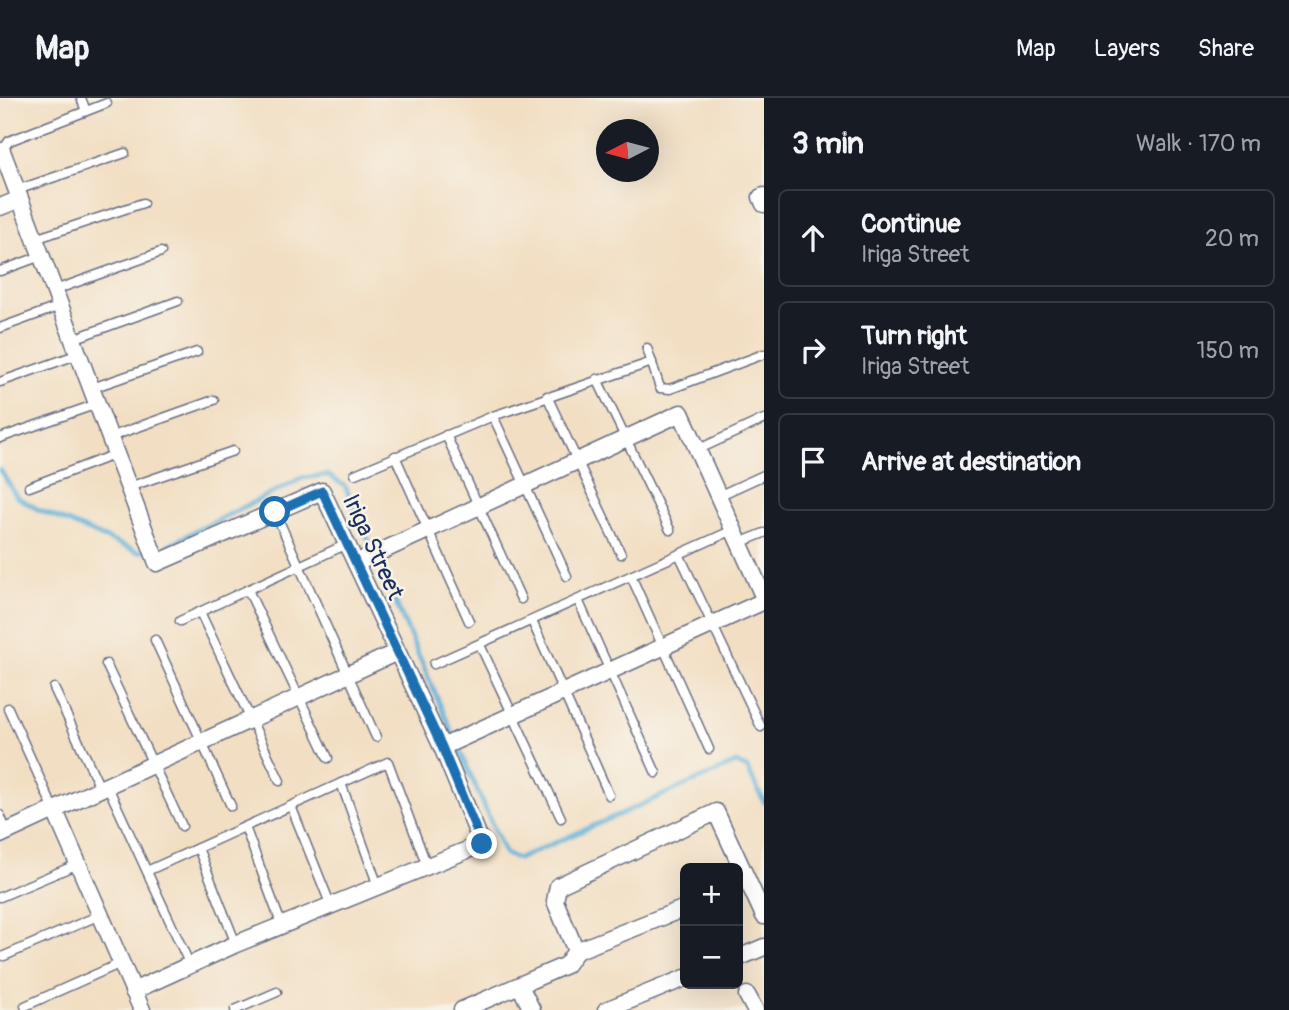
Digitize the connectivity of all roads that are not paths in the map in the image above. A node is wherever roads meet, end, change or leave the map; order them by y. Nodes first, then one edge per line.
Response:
1 (81, 98) edge
2 (107, 103) dead end
3 (86, 111) junction
4 (2, 150) joint
5 (124, 153) dead end
6 (18, 195) junction
7 (143, 203) dead end
8 (0, 207) edge
9 (35, 239) junction
10 (161, 252) dead end
11 (41, 256) junction
12 (0, 271) edge
13 (57, 298) junction
14 (178, 301) dead end
15 (0, 328) edge
16 (76, 346) junction
17 (647, 348) dead end
18 (197, 352) dead end
19 (764, 354) edge
20 (652, 362) junction
21 (597, 379) junction
22 (0, 382) edge
23 (94, 396) junction
24 (547, 396) junction
25 (214, 400) dead end
26 (494, 416) junction
27 (764, 419) edge
28 (446, 435) junction
29 (110, 437) junction
30 (0, 438) edge
31 (626, 438) junction
32 (697, 450) junction
33 (233, 451) dead end
34 (116, 454) junction
35 (395, 456) junction
36 (577, 461) junction
37 (355, 474) dead end
38 (764, 475) edge
39 (525, 485) junction
40 (29, 487) dead end
41 (128, 487) junction
42 (718, 496) junction
43 (478, 506) junction
44 (275, 512) junction
45 (428, 530) junction
46 (670, 530) dead end
47 (764, 533) edge
48 (736, 536) junction
49 (347, 544) junction
50 (621, 554) dead end
51 (680, 554) junction
52 (356, 563) junction
53 (299, 566) junction
54 (567, 576) dead end
55 (631, 576) junction
56 (248, 590) junction
57 (763, 596) edge
58 (521, 599) dead end
59 (579, 600) junction
60 (200, 612) junction
61 (180, 621) dead end
62 (469, 621) dead end
63 (532, 621) junction
64 (712, 625) junction
65 (155, 640) dead end
66 (480, 645) junction
67 (663, 647) junction
68 (397, 652) junction
69 (106, 664) dead end
70 (434, 664) dead end
71 (612, 671) junction
72 (348, 676) junction
73 (54, 688) dead end
74 (563, 693) junction
75 (299, 698) junction
76 (8, 708) dead end
77 (513, 715) junction
78 (251, 721) junction
79 (761, 727) dead end
80 (376, 737) dead end
81 (202, 744) junction
82 (442, 747) junction
83 (709, 749) dead end
84 (328, 758) dead end
85 (152, 766) junction
86 (656, 773) dead end
87 (280, 781) dead end
88 (341, 783) junction
89 (104, 788) junction
90 (609, 794) dead end
91 (231, 806) dead end
92 (291, 806) junction
93 (55, 811) junction
94 (0, 815) edge
95 (561, 818) dead end
96 (181, 826) dead end
97 (245, 827) junction
98 (4, 833) edge
99 (198, 848) junction
100 (735, 863) edge
101 (78, 864) junction
102 (427, 866) junction
103 (147, 872) junction
104 (743, 885) edge
105 (378, 886) junction
106 (0, 897) edge
107 (331, 906) junction
108 (680, 910) edge
109 (100, 915) junction
110 (764, 916) edge
111 (282, 926) junction
112 (236, 944) junction
113 (764, 947) edge
114 (576, 951) junction
115 (743, 955) edge
116 (4, 956) dead end
117 (121, 963) junction
118 (190, 965) junction
119 (680, 980) edge
120 (520, 986) junction
121 (133, 991) junction
122 (277, 992) dead end
123 (747, 995) dead end
124 (25, 1006) dead end
125 (142, 1010) edge
126 (235, 1010) edge
127 (462, 1010) edge
128 (532, 1010) edge
129 (606, 1010) edge
130 (755, 1010) edge

1 - 3 lane
2 - 3 lane
3 - 4 lane
4 - 6 street, Iriga Street
5 - 6 lane
6 - 8 street
6 - 9 street, Iriga Street
7 - 9 lane
9 - 11 street, Iriga Street
10 - 13 lane
11 - 12 lane
11 - 13 street, Iriga Street
13 - 15 lane
13 - 16 street, Iriga Street
14 - 16 lane
16 - 22 lane
16 - 23 street, Iriga Street
17 - 20 lane
18 - 23 lane
19 - 20 lane
20 - 21 lane
21 - 24 lane
21 - 31 lane
23 - 29 street, Iriga Street
23 - 30 lane
24 - 26 lane
24 - 36 lane
25 - 29 lane
26 - 28 lane
26 - 39 lane
27 - 32 lane
28 - 35 lane
28 - 43 lane
29 - 34 street, Iriga Street
31 - 32 street
31 - 36 street
31 - 46 lane
32 - 42 street
33 - 41 lane
34 - 40 lane
34 - 41 street, Iriga Street
35 - 37 lane
35 - 45 lane
36 - 39 street
36 - 50 lane
38 - 42 lane
39 - 43 street
39 - 54 lane
41 - 44 street, Iriga Street
42 - 48 street
43 - 45 street
43 - 58 lane
44 - 49 street, Iriga Street
44 - 53 lane
45 - 52 street
45 - 62 lane
47 - 48 lane
48 - 51 lane
48 - 57 street
49 - 52 street, Iriga Street
49 - 53 lane
51 - 55 lane
51 - 64 lane
52 - 68 street, Iriga Street
53 - 56 lane
53 - 72 lane
55 - 59 lane
55 - 67 lane
56 - 60 lane
56 - 75 lane
57 - 64 street
59 - 63 lane
59 - 71 lane
60 - 61 lane
60 - 78 lane
63 - 66 lane
63 - 74 lane
64 - 67 street
64 - 79 lane
65 - 81 lane
66 - 70 lane
66 - 77 lane
67 - 71 street
67 - 83 lane
68 - 72 street
68 - 82 street, Iriga Street
69 - 85 lane
71 - 74 street
71 - 86 lane
72 - 75 street
72 - 80 lane
73 - 89 lane
74 - 77 street
74 - 90 lane
75 - 78 street
75 - 84 lane
76 - 93 lane
77 - 82 street
77 - 95 lane
78 - 81 street
78 - 87 lane
81 - 85 street
81 - 91 lane
82 - 102 street, Iriga Street
85 - 89 street
85 - 96 lane
88 - 92 lane
88 - 102 lane
88 - 105 lane
89 - 93 street
89 - 103 lane
92 - 97 lane
92 - 107 lane
93 - 98 street
93 - 101 street
94 - 98 lane
97 - 99 lane
97 - 111 lane
99 - 103 lane
99 - 112 lane
100 - 114 street
101 - 106 lane
101 - 109 street
102 - 105 street, Iriga Street
103 - 118 lane
104 - 110 street
105 - 107 street, Iriga Street
107 - 111 street, Iriga Street
108 - 114 street
109 - 116 lane
109 - 117 street
111 - 112 street, Iriga Street
112 - 118 street, Iriga Street
113 - 115 street
114 - 120 street
117 - 121 street
117 - 124 lane
118 - 121 street, Iriga Street
119 - 129 street
120 - 127 street
120 - 128 street
121 - 125 street
122 - 126 lane
123 - 130 street

